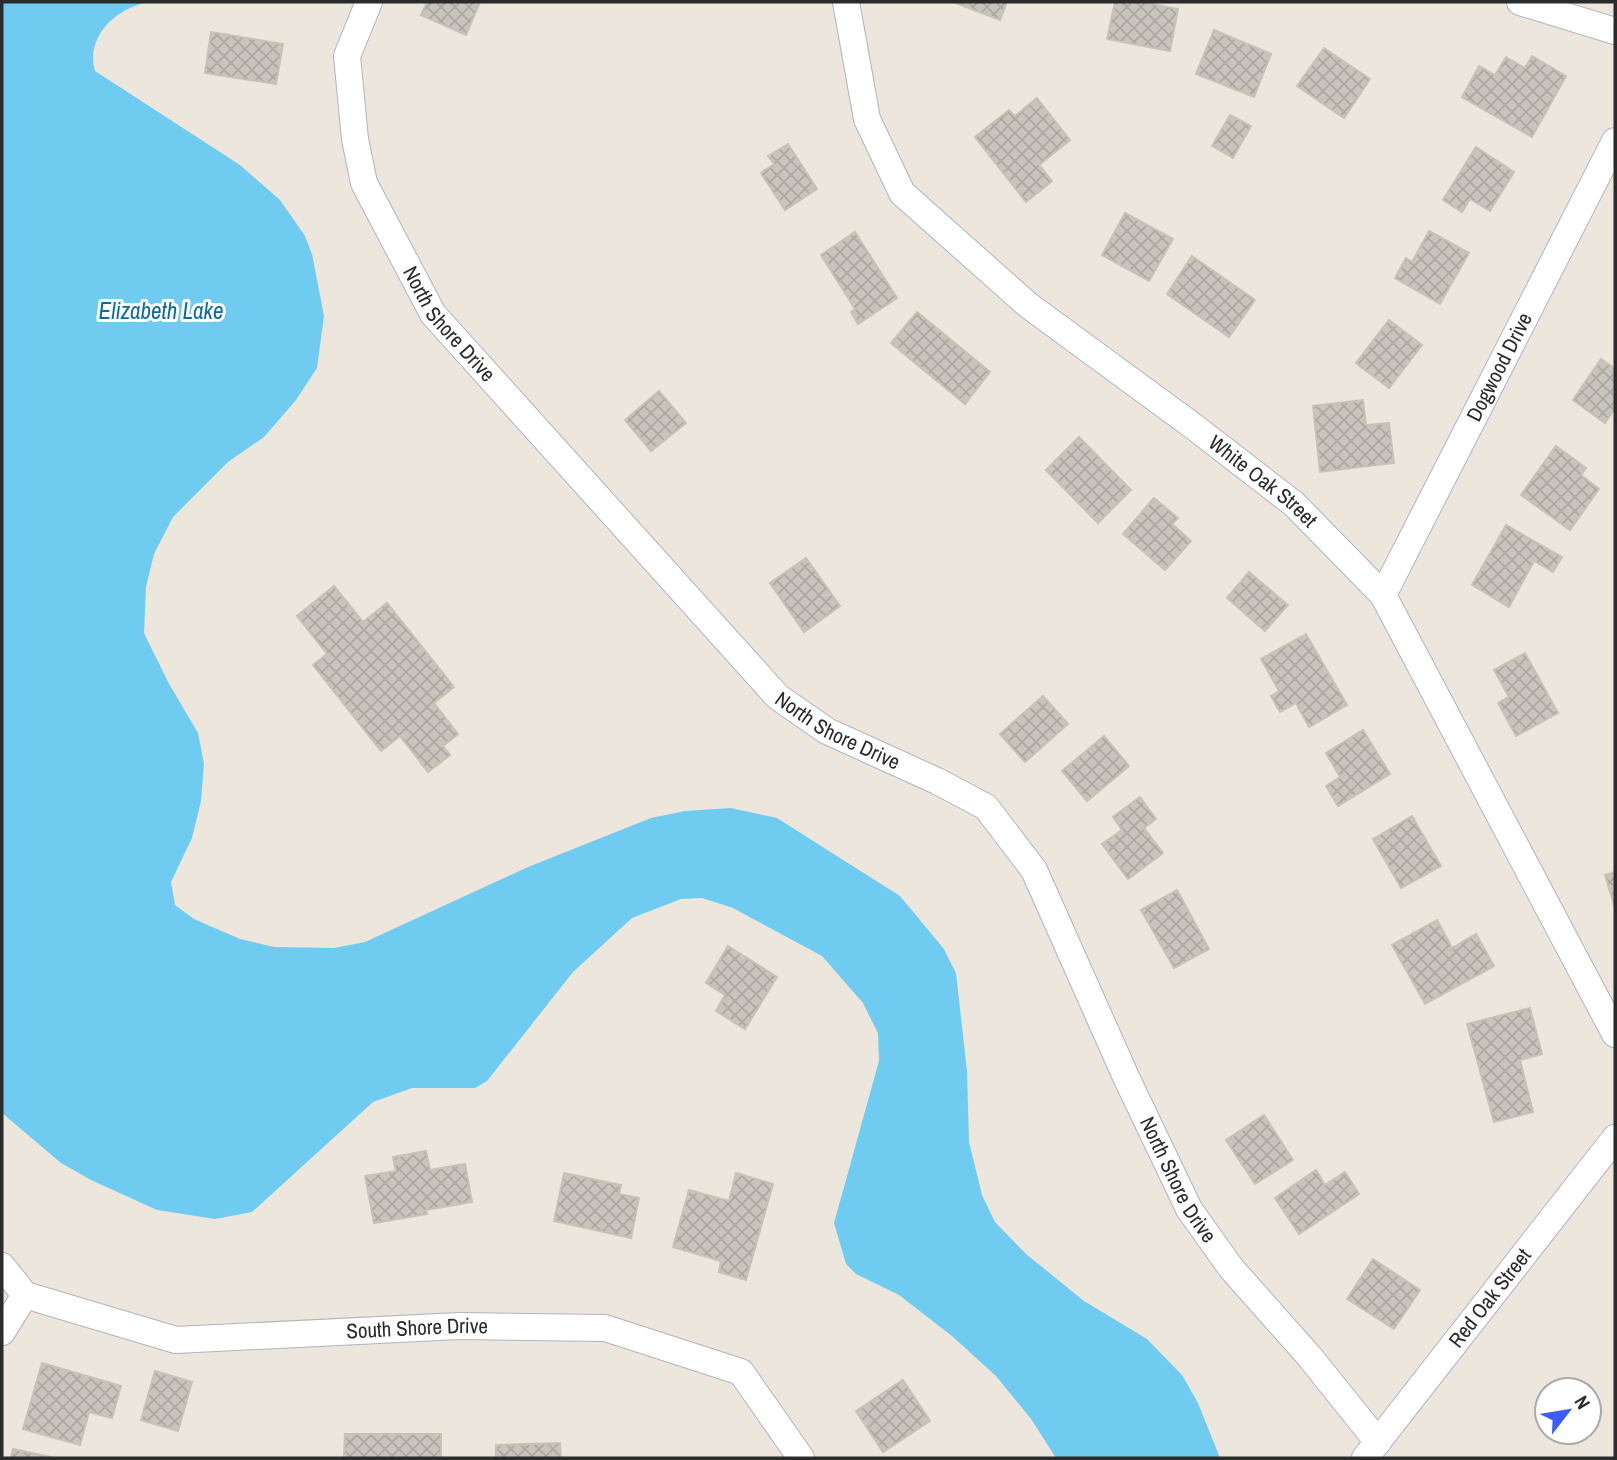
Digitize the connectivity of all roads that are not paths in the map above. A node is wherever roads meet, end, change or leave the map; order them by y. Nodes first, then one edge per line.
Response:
1 (369, 2) edge
2 (846, 2) edge
3 (1520, 2) edge
4 (1615, 31) edge
5 (1615, 141) edge
6 (1383, 595) junction
7 (1615, 1034) edge
8 (1615, 1138) edge
9 (2, 1266) edge
10 (25, 1295) junction
11 (2, 1332) edge
12 (1372, 1450) edge
13 (801, 1458) edge

1 - 12 street, North Shore Drive
2 - 6 street, White Oak Street
3 - 4 street
5 - 6 street, Dogwood Drive
6 - 7 street, White Oak Street
8 - 12 street, Red Oak Street
9 - 10 street
10 - 11 street
10 - 13 street, South Shore Drive

